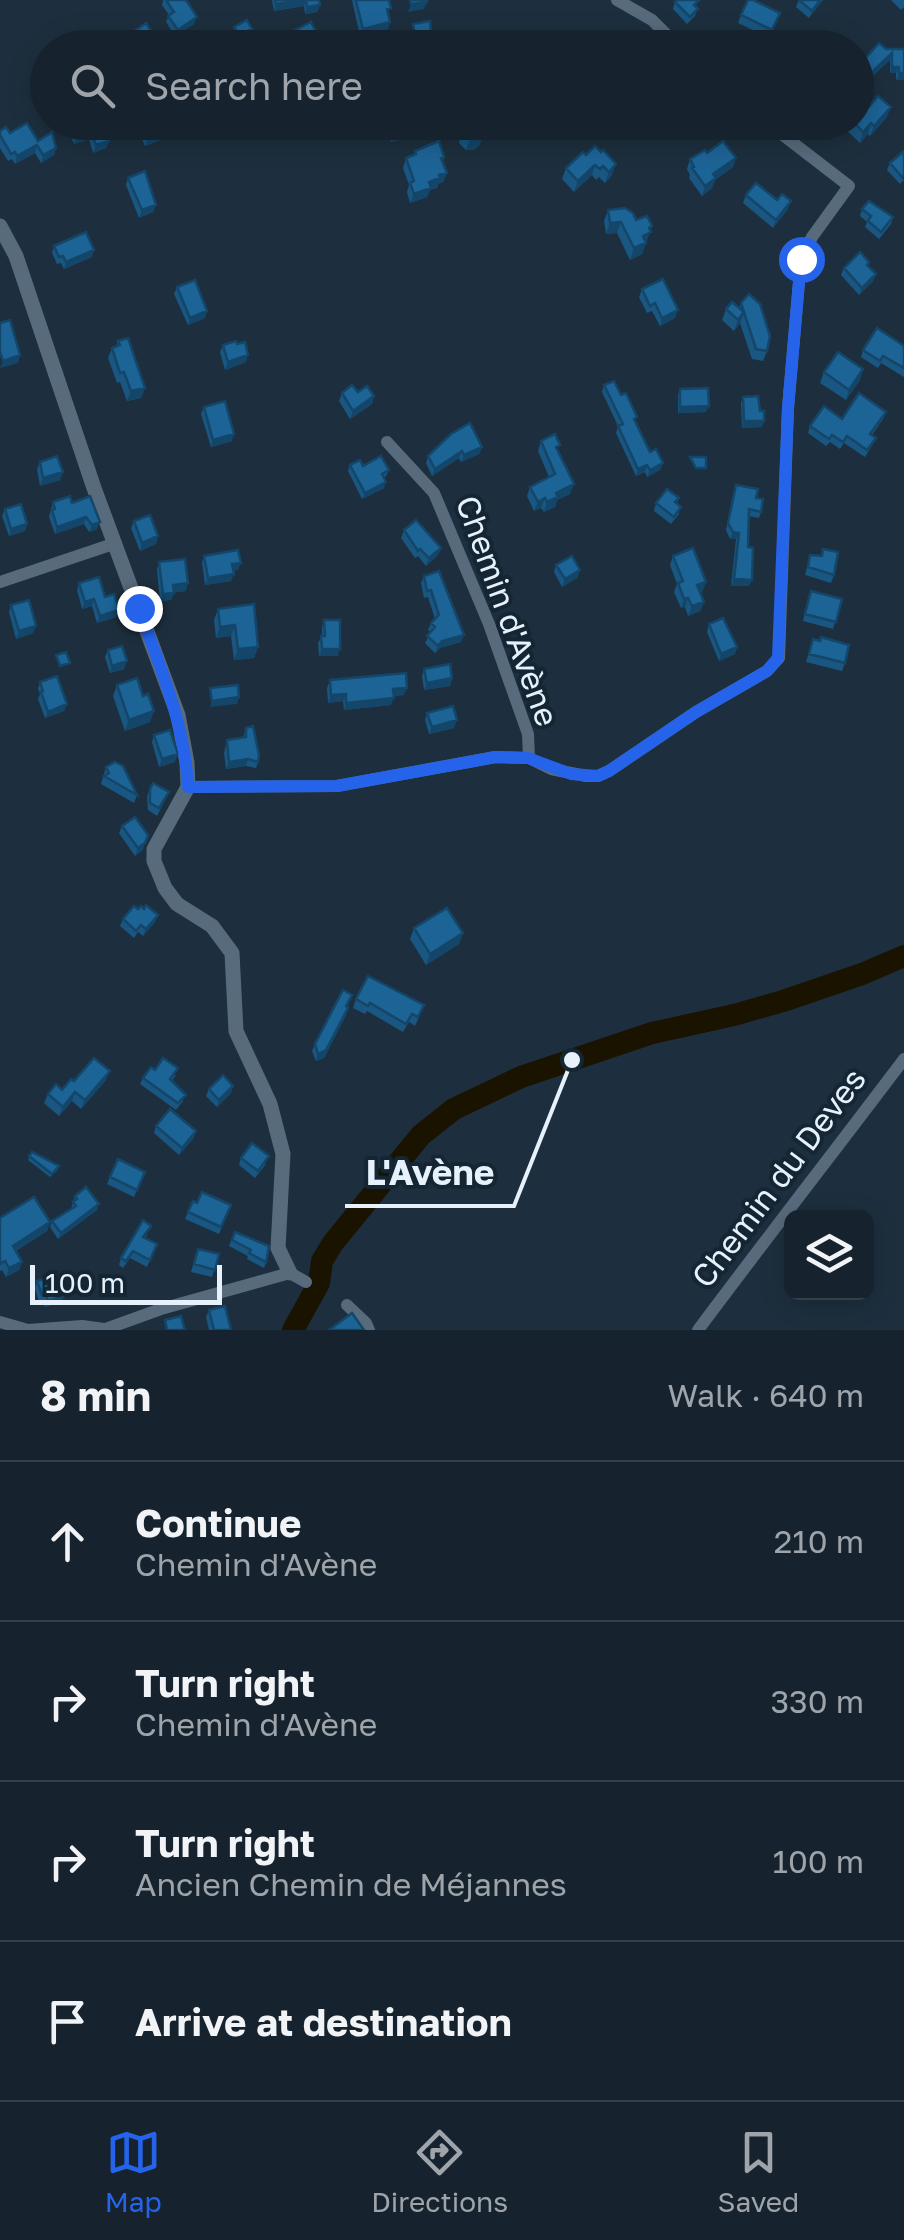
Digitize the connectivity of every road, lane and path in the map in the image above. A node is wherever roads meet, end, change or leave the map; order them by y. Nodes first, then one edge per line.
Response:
1 (618, 0) edge
2 (662, 30) edge
3 (789, 140) edge
4 (0, 226) edge
5 (387, 442) dead end
6 (116, 543) junction
7 (0, 582) edge
8 (528, 758) junction
9 (188, 787) junction
10 (904, 1059) edge
11 (290, 1273) junction
12 (306, 1282) dead end
13 (347, 1305) dead end
14 (0, 1322) edge
15 (104, 1329) edge
16 (369, 1330) edge
17 (698, 1330) edge

1 - 2 street
3 - 8 street, Chemin d'Avène
4 - 6 street
5 - 8 street, Chemin d'Avène
6 - 7 street
6 - 9 street
8 - 9 street, Chemin d'Avène
9 - 11 street
10 - 17 street, Chemin du Deves
11 - 12 street
11 - 15 street
13 - 16 street
14 - 15 street

